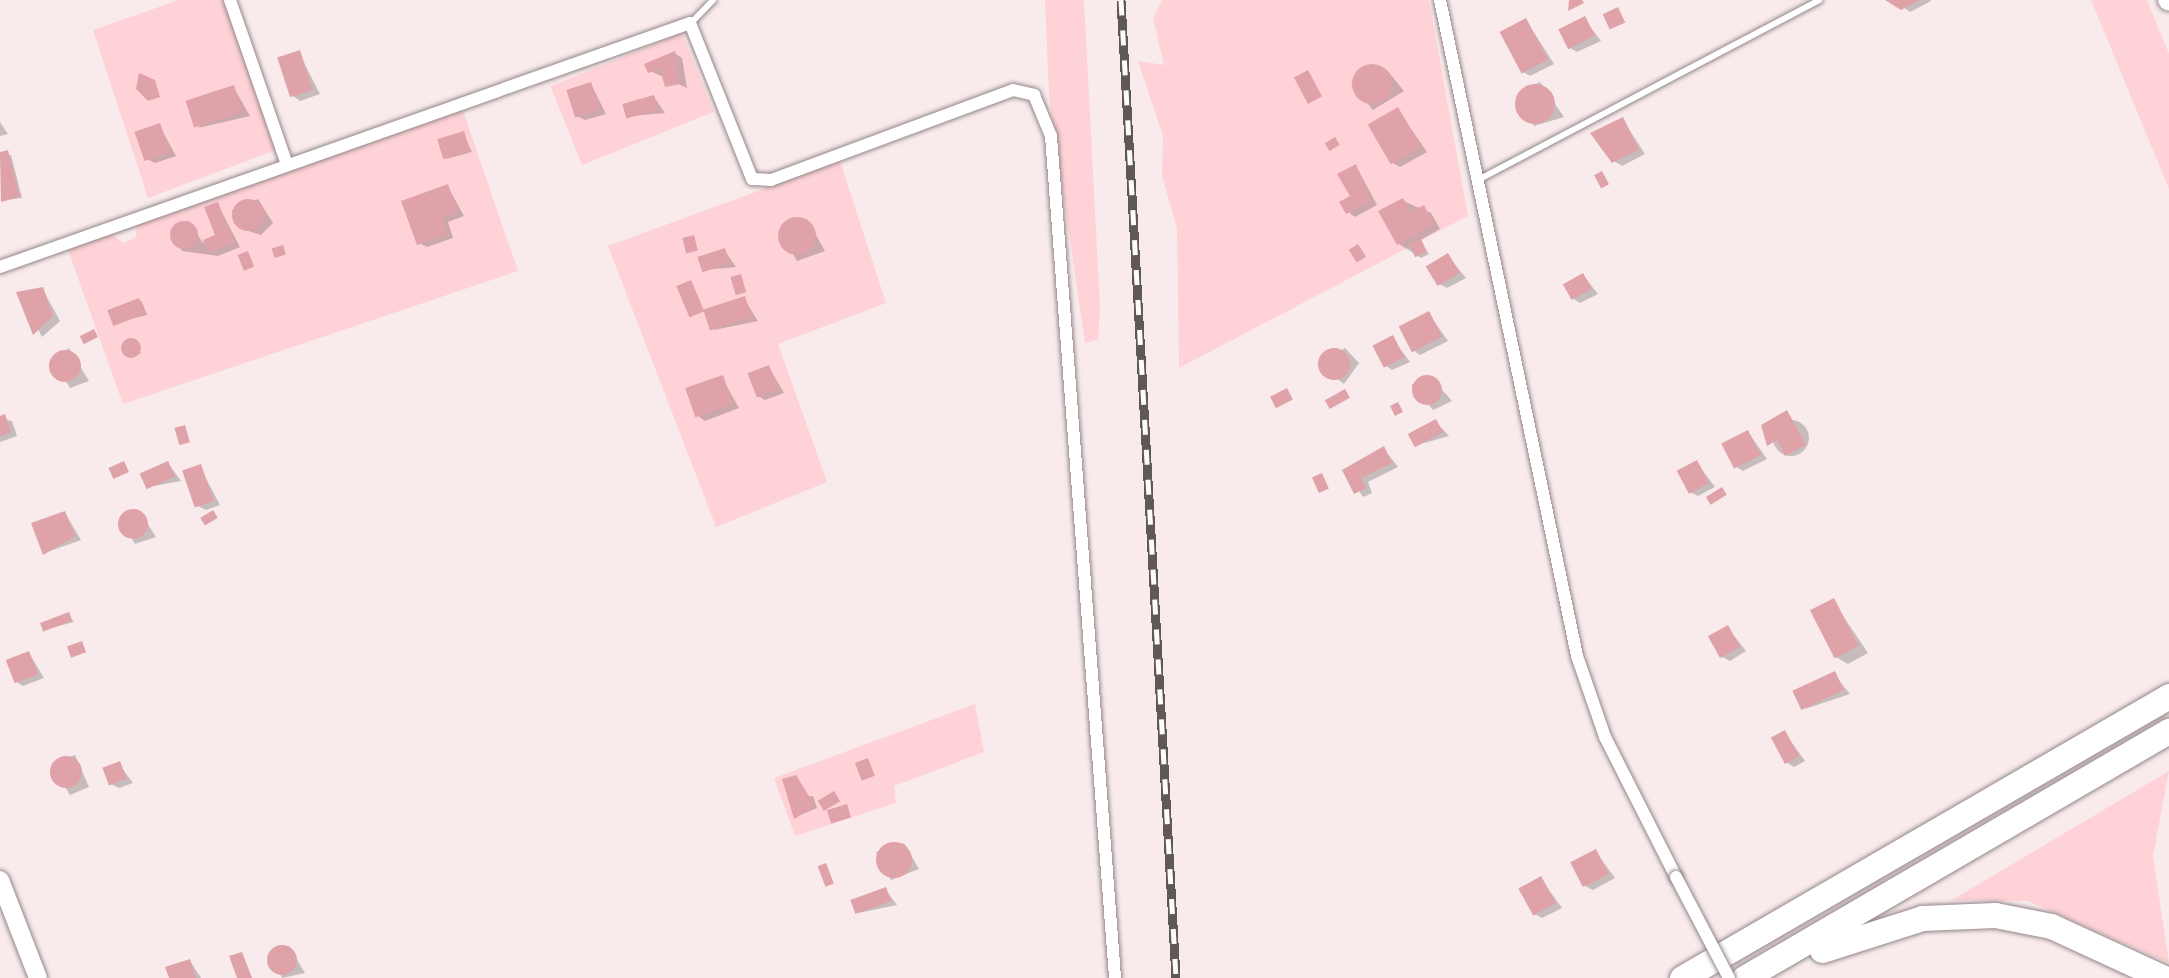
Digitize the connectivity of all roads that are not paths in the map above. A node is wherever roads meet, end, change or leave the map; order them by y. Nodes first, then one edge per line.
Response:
1 (230, 0) edge
2 (713, 0) edge
3 (1440, 0) edge
4 (1820, 0) edge
5 (690, 23) junction
6 (286, 162) junction
7 (1477, 181) junction
8 (0, 267) edge
9 (2169, 696) edge
10 (2169, 731) edge
11 (0, 880) edge
12 (38, 978) edge
13 (1115, 978) edge
14 (1682, 978) edge
15 (1729, 978) edge
16 (1746, 978) edge
17 (2164, 978) edge

1 - 6 street
2 - 5 lane
3 - 7 street
4 - 7 lane
5 - 6 street
5 - 13 street
6 - 8 street
7 - 15 street, bridge
9 - 14 highway
10 - 16 highway
11 - 12 street
16 - 17 highway

